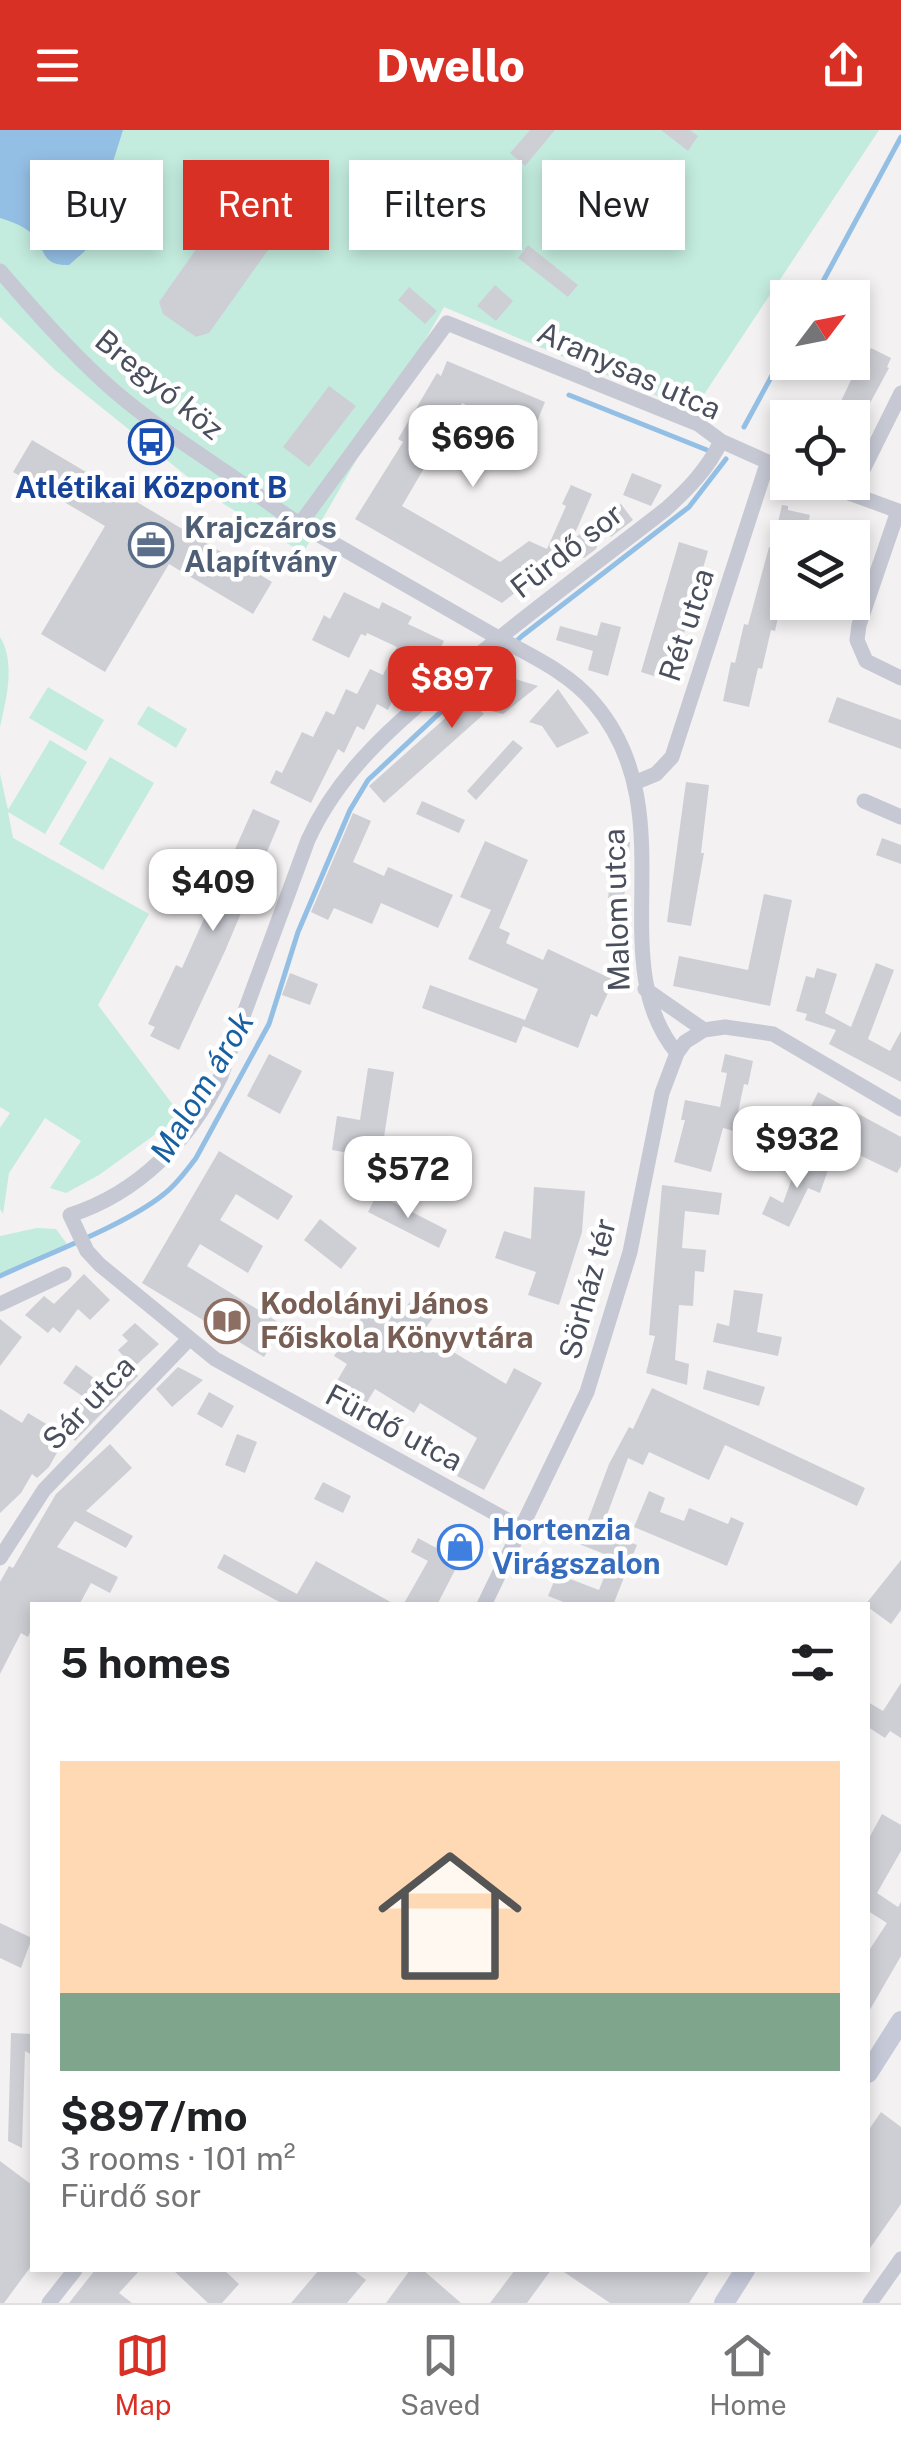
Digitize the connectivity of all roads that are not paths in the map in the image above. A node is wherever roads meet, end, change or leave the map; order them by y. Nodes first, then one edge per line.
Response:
1 (0, 270) edge
2 (901, 394) edge
3 (721, 441) junction
4 (870, 456) edge
5 (767, 464) junction
6 (770, 465) edge
7 (867, 500) edge
8 (900, 512) edge
9 (300, 524) junction
10 (498, 638) junction
11 (901, 678) edge
12 (634, 783) junction
13 (864, 801) dead end
14 (901, 817) edge
15 (646, 989) junction
16 (704, 1030) junction
17 (677, 1053) junction
18 (901, 1109) edge
19 (72, 1222) joint
20 (64, 1274) dead end
21 (0, 1304) edge
22 (189, 1339) junction
23 (520, 1527) junction
24 (0, 1558) edge
25 (485, 1602) edge
26 (901, 2021) edge
27 (870, 2070) edge
28 (901, 2258) edge
29 (74, 2272) edge
30 (744, 2272) edge
31 (49, 2303) edge
32 (724, 2303) edge
33 (870, 2303) edge

1 - 9 street, Bregyó köz
2 - 4 street
3 - 5 street, Aranysas utca
3 - 9 street, Aranysas utca
3 - 10 street, Fürdő sor
5 - 6 street, Aranysas utca
5 - 12 street, Rét utca
7 - 8 street
8 - 11 street
9 - 10 street, Bregyó köz
10 - 12 street, Malom utca
10 - 19 street, Fürdő sor
12 - 15 street, Malom utca
13 - 14 street
15 - 16 street
15 - 17 street, Malom utca
16 - 17 street
16 - 18 street
17 - 23 street, Sörház tér
19 - 22 street, Fürdő utca
20 - 21 street
22 - 23 street, Fürdő utca
22 - 24 street, Sár utca
23 - 25 street
26 - 27 main road
28 - 33 street
29 - 31 street
30 - 32 main road

